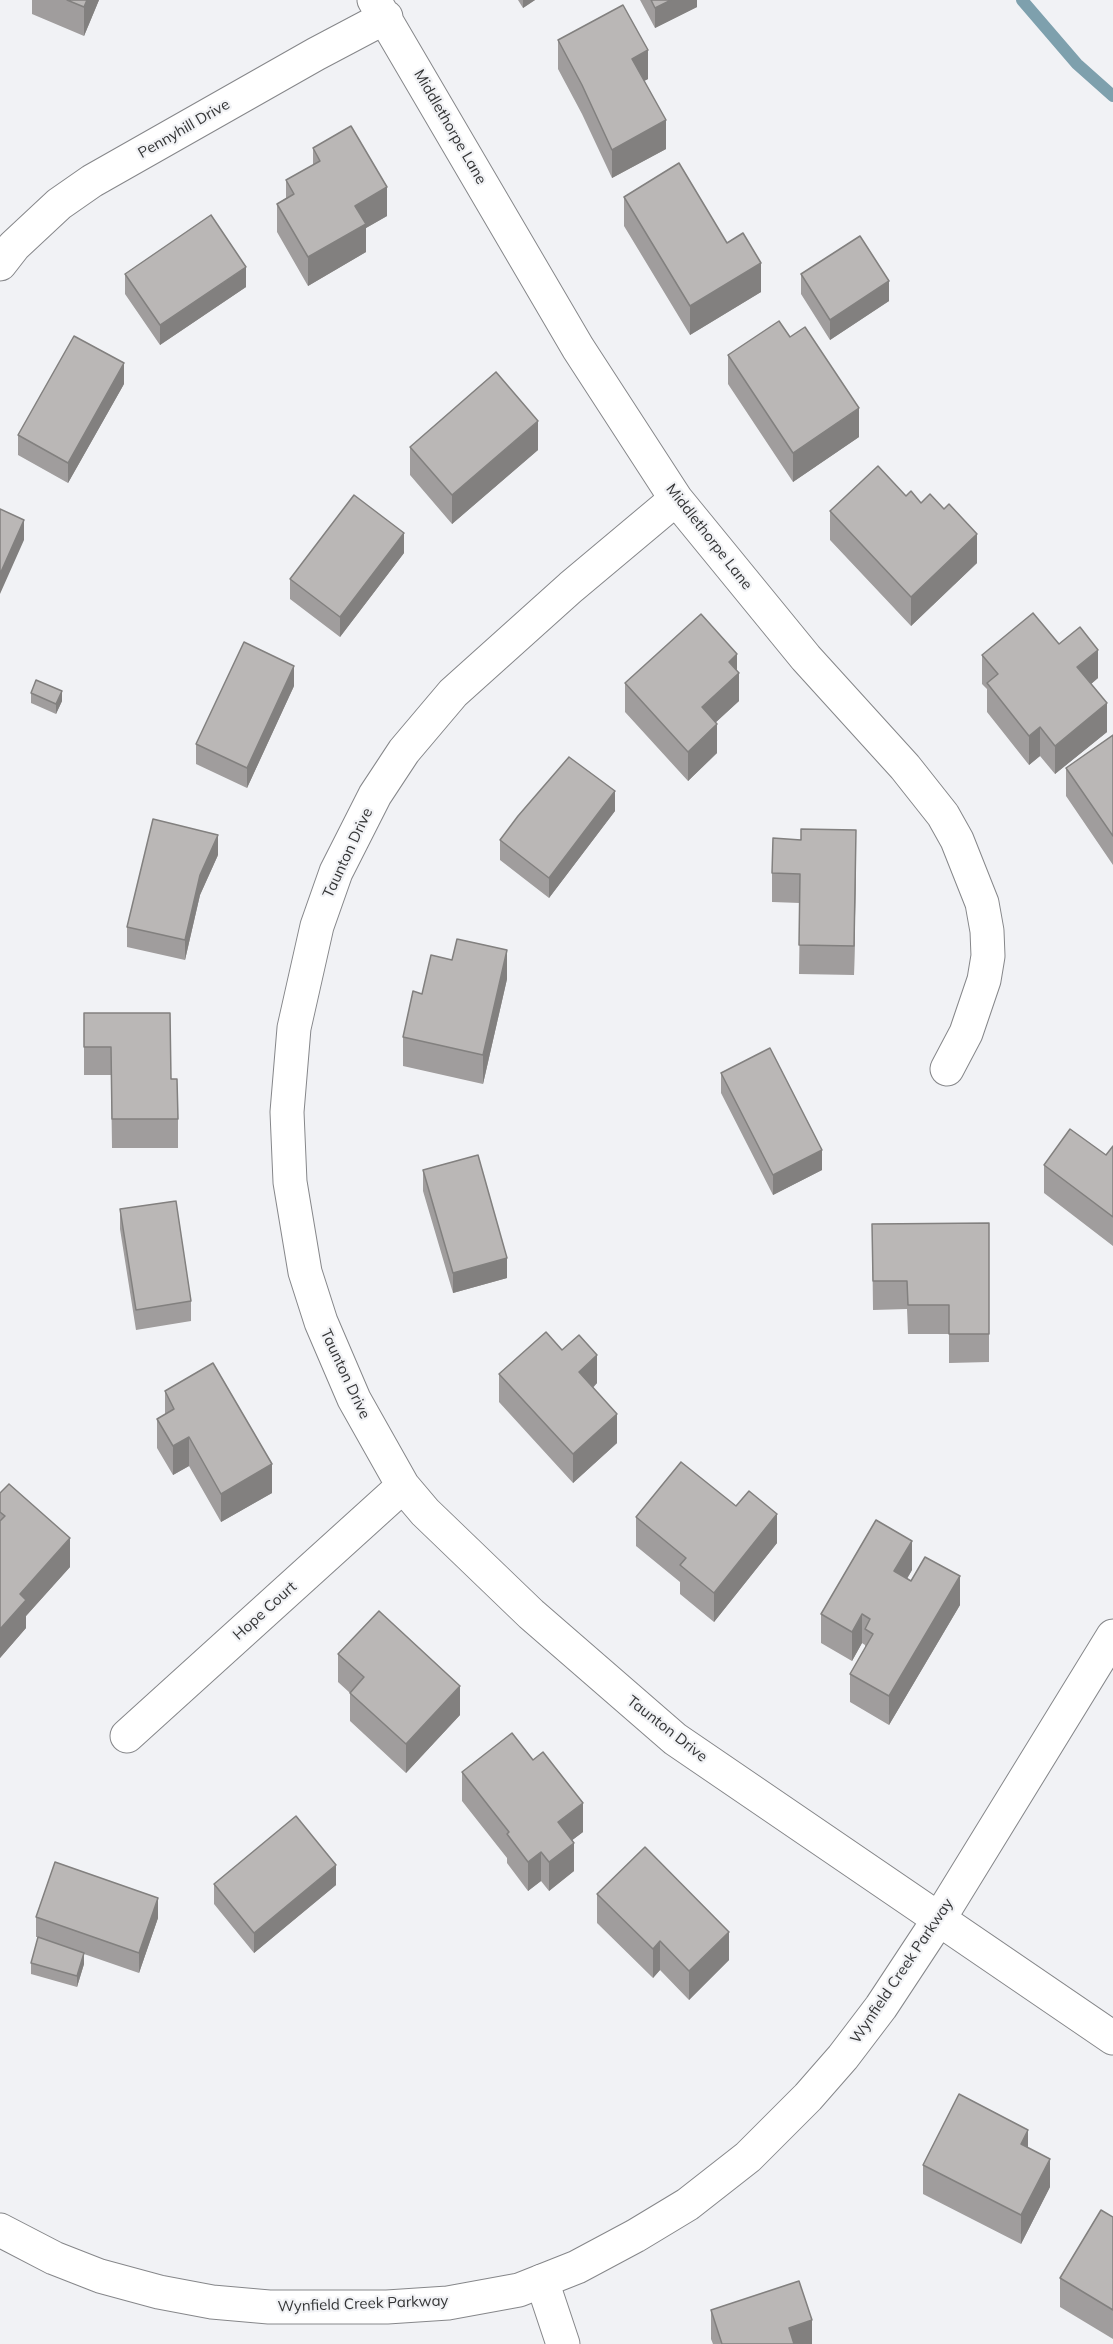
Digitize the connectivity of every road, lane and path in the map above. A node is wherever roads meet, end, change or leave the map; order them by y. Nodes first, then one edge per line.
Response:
1 (380, 9) edge
2 (0, 264) edge
3 (676, 499) junction
4 (947, 1068) dead end
5 (403, 1486) junction
6 (1113, 1636) edge
7 (127, 1736) dead end
8 (939, 1919) junction
9 (1113, 2038) edge
10 (0, 2230) edge
11 (542, 2281) junction
12 (563, 2344) edge

1 - 2 street, Pennyhill Drive
1 - 3 street, Middlethorpe Lane
3 - 4 street, Middlethorpe Lane
3 - 5 street, Taunton Drive
5 - 7 street, Hope Court
5 - 8 street, Taunton Drive
6 - 8 street, Wynfield Creek Parkway
8 - 9 street, Taunton Drive
8 - 11 street, Wynfield Creek Parkway
10 - 11 street, Wynfield Creek Parkway
11 - 12 street

